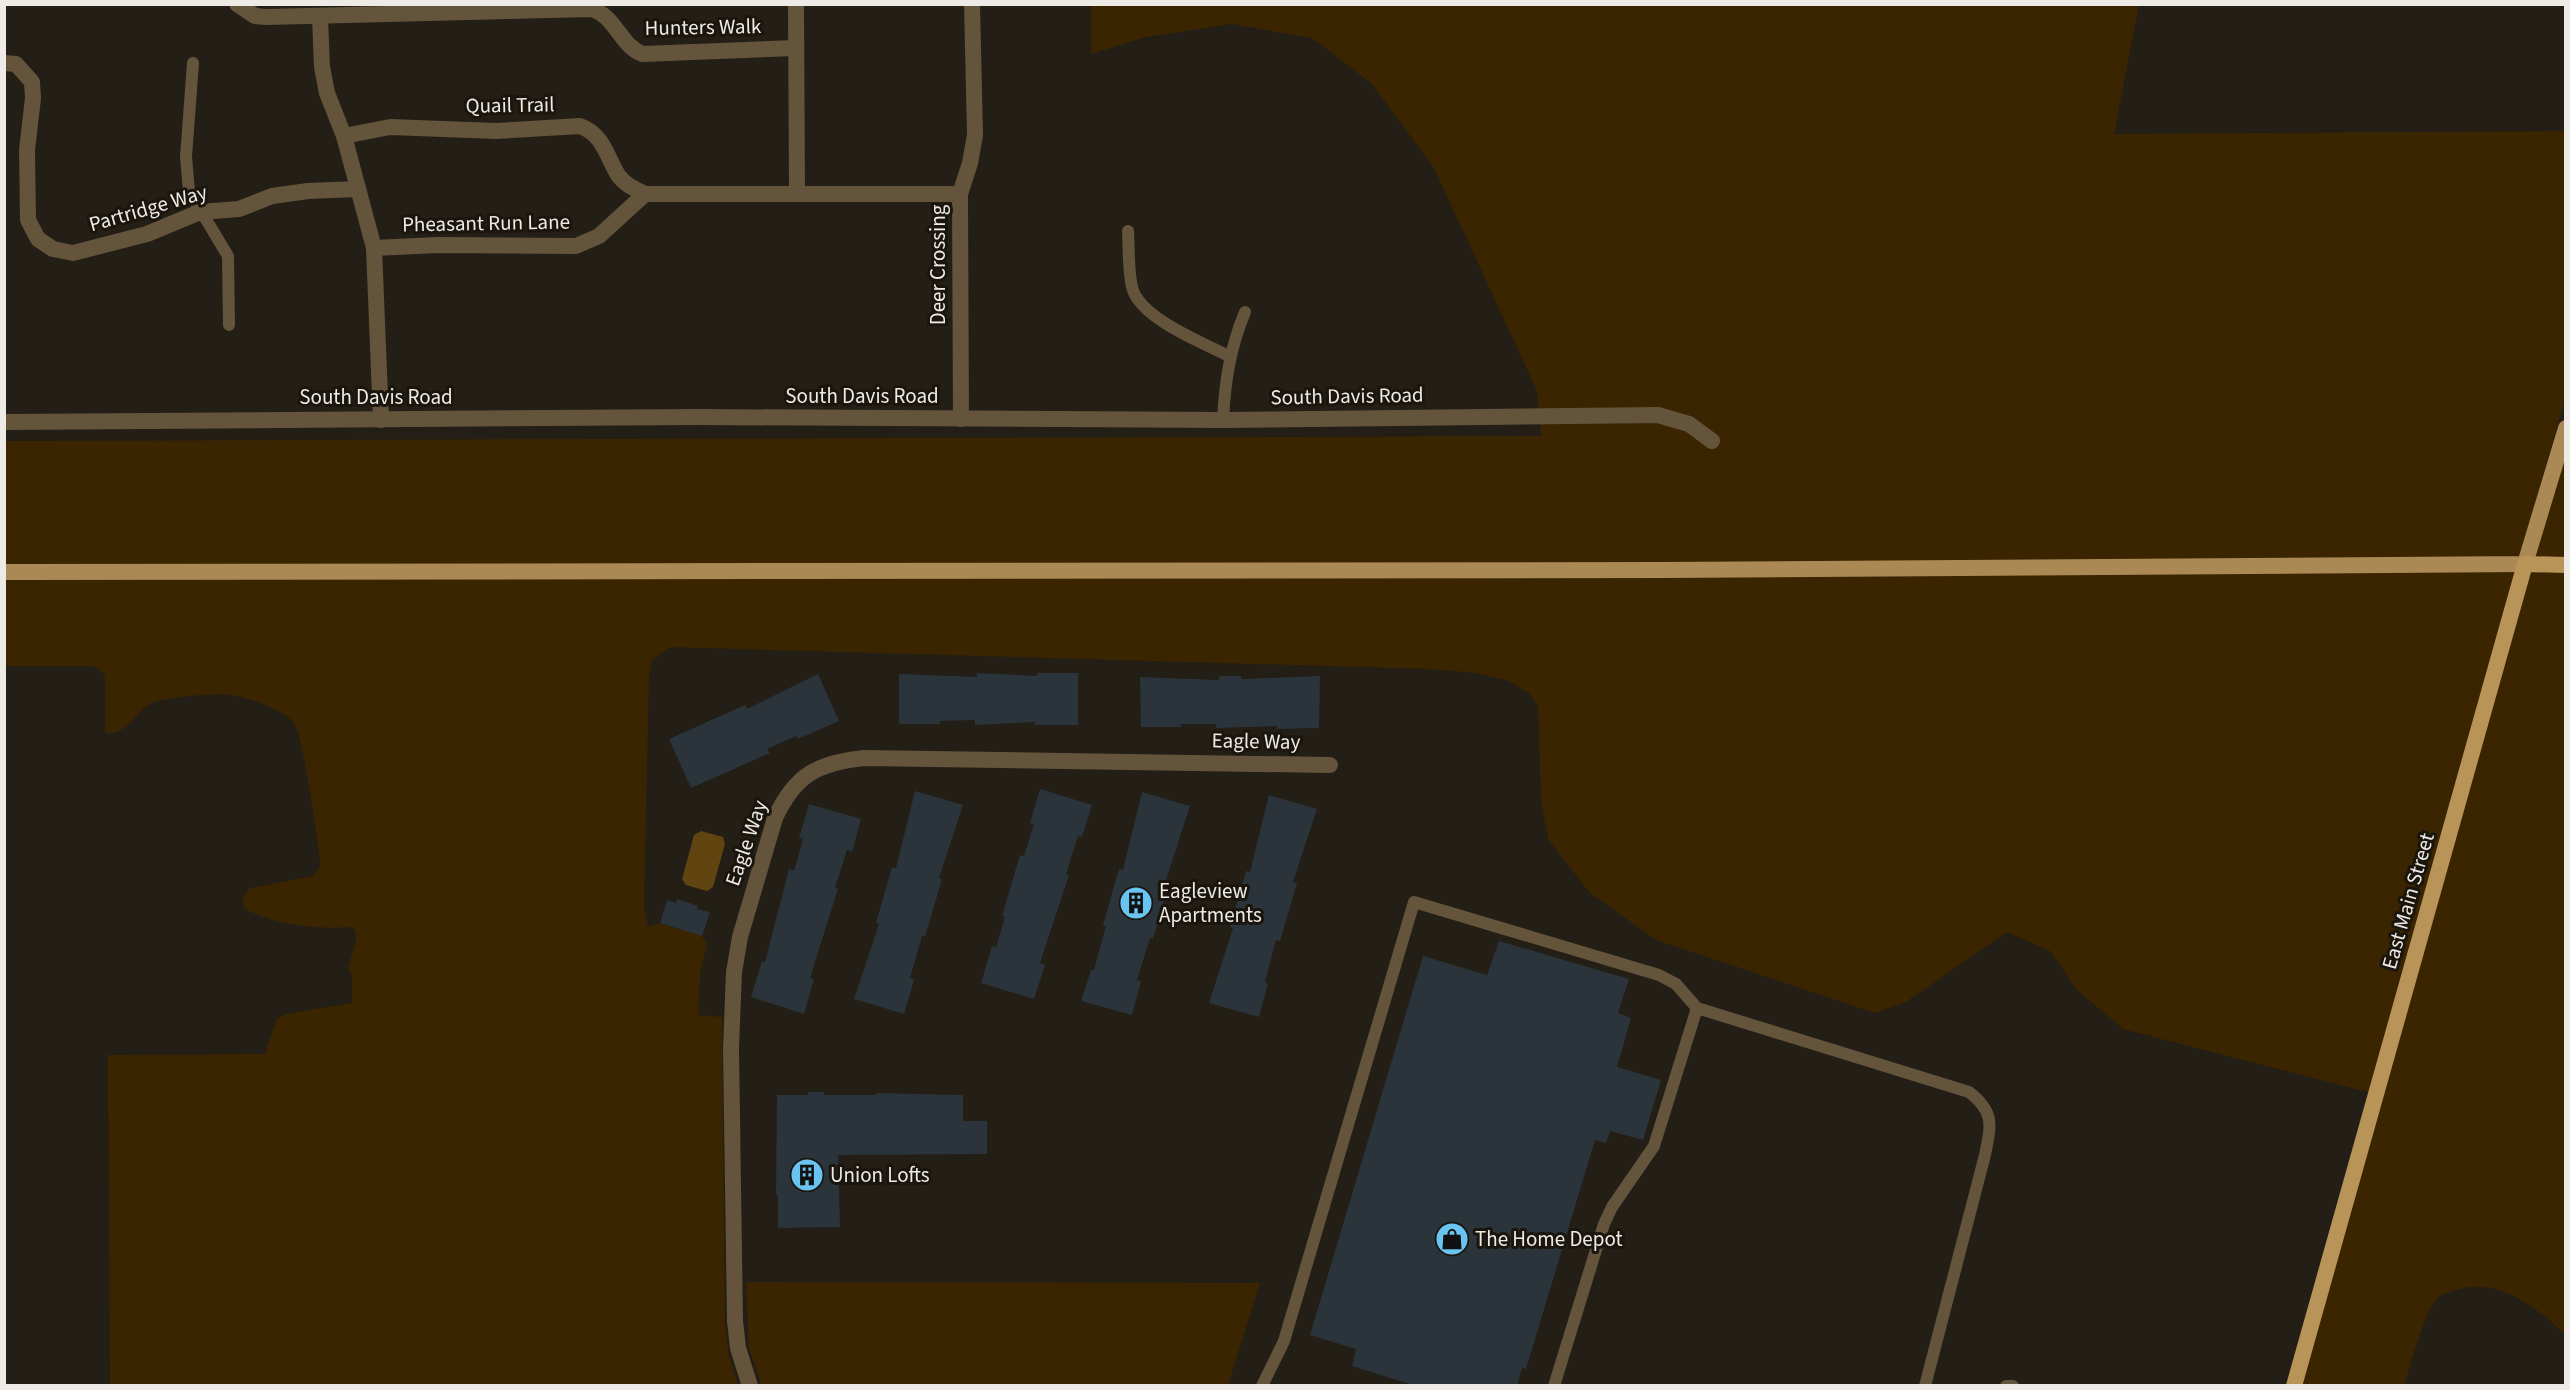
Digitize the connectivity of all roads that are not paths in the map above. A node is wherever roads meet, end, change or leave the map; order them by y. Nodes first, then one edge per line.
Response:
1 (237, 4) edge
2 (796, 4) edge
3 (972, 4) edge
4 (320, 17) junction
5 (796, 48) junction
6 (4, 63) edge
7 (192, 63) dead end
8 (344, 136) junction
9 (358, 189) junction
10 (797, 193) junction
11 (645, 194) junction
12 (960, 194) junction
13 (200, 212) junction
14 (1128, 231) dead end
15 (374, 248) junction
16 (1245, 312) dead end
17 (229, 326) dead end
18 (1230, 356) junction
19 (961, 419) junction
20 (381, 420) junction
21 (1223, 420) junction
22 (4, 422) edge
23 (2565, 428) edge
24 (1712, 441) dead end
25 (2525, 564) junction
26 (2565, 565) edge
27 (4, 572) edge
28 (1330, 765) dead end
29 (1696, 1008) junction
30 (750, 1386) edge
31 (1262, 1386) edge
32 (1554, 1386) edge
33 (1925, 1386) edge
34 (2006, 1386) edge
35 (2013, 1386) edge
36 (2294, 1386) edge

1 - 4 street, Hunters Walk
2 - 5 street
3 - 12 street, Deer Crossing
4 - 5 street, Hunters Walk
4 - 8 street, Pheasant Run Lane
5 - 10 street
6 - 13 street, Partridge Way
7 - 13 lane
8 - 9 street, Pheasant Run Lane
8 - 11 street, Quail Trail
9 - 13 street, Partridge Way
9 - 15 street, Pheasant Run Lane
10 - 11 street
10 - 12 street
11 - 15 street, Pheasant Run Lane
12 - 19 street, Deer Crossing
13 - 17 lane
14 - 18 lane
15 - 20 street, Pheasant Run Lane
16 - 18 lane
18 - 21 lane
19 - 20 street, South Davis Road
19 - 21 street, South Davis Road
20 - 22 street, South Davis Road
21 - 24 street, South Davis Road
23 - 25 main road, East Main Street
25 - 26 highway
25 - 27 main road
25 - 36 highway, East Main Street
28 - 30 street, Eagle Way
29 - 31 lane
29 - 32 lane
29 - 33 lane
34 - 35 lane

